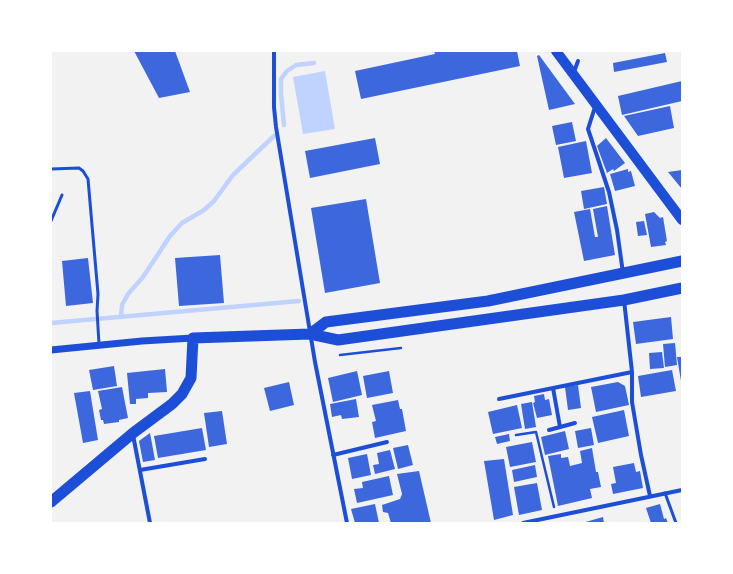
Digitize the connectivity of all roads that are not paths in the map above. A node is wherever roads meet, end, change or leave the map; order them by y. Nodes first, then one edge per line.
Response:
1 (274, 51) edge
2 (556, 51) edge
3 (578, 61) dead end
4 (573, 74) junction
5 (596, 103) junction
6 (51, 169) edge
7 (62, 195) dead end
8 (682, 220) edge
9 (51, 221) edge
10 (682, 261) edge
11 (623, 273) junction
12 (682, 288) edge
13 (624, 300) junction
14 (310, 334) junction
15 (193, 338) junction
16 (100, 345) junction
17 (51, 350) edge
18 (632, 372) junction
19 (554, 388) junction
20 (499, 399) dead end
21 (575, 423) dead end
22 (560, 427) junction
23 (549, 430) dead end
24 (133, 432) junction
25 (387, 442) dead end
26 (333, 455) junction
27 (205, 459) dead end
28 (140, 470) junction
29 (682, 490) edge
30 (665, 493) junction
31 (650, 496) junction
32 (51, 502) edge
33 (540, 521) edge
34 (150, 523) edge
35 (348, 523) edge
36 (523, 523) edge
37 (676, 523) edge

1 - 14 street
2 - 4 main road
3 - 4 street
4 - 5 main road
5 - 8 main road
5 - 11 street
6 - 16 lane
7 - 9 lane
10 - 11 highway
11 - 14 highway
12 - 13 highway
13 - 14 highway
13 - 18 street
14 - 15 highway
14 - 26 street
15 - 16 street
15 - 24 highway
16 - 17 street
18 - 19 street
18 - 31 street
19 - 20 street
19 - 22 street
21 - 22 street
22 - 23 street
24 - 28 street
24 - 32 highway
25 - 26 street
26 - 35 street
27 - 28 street
28 - 34 street
29 - 30 street
30 - 31 street
30 - 37 lane
31 - 33 street
33 - 36 street

